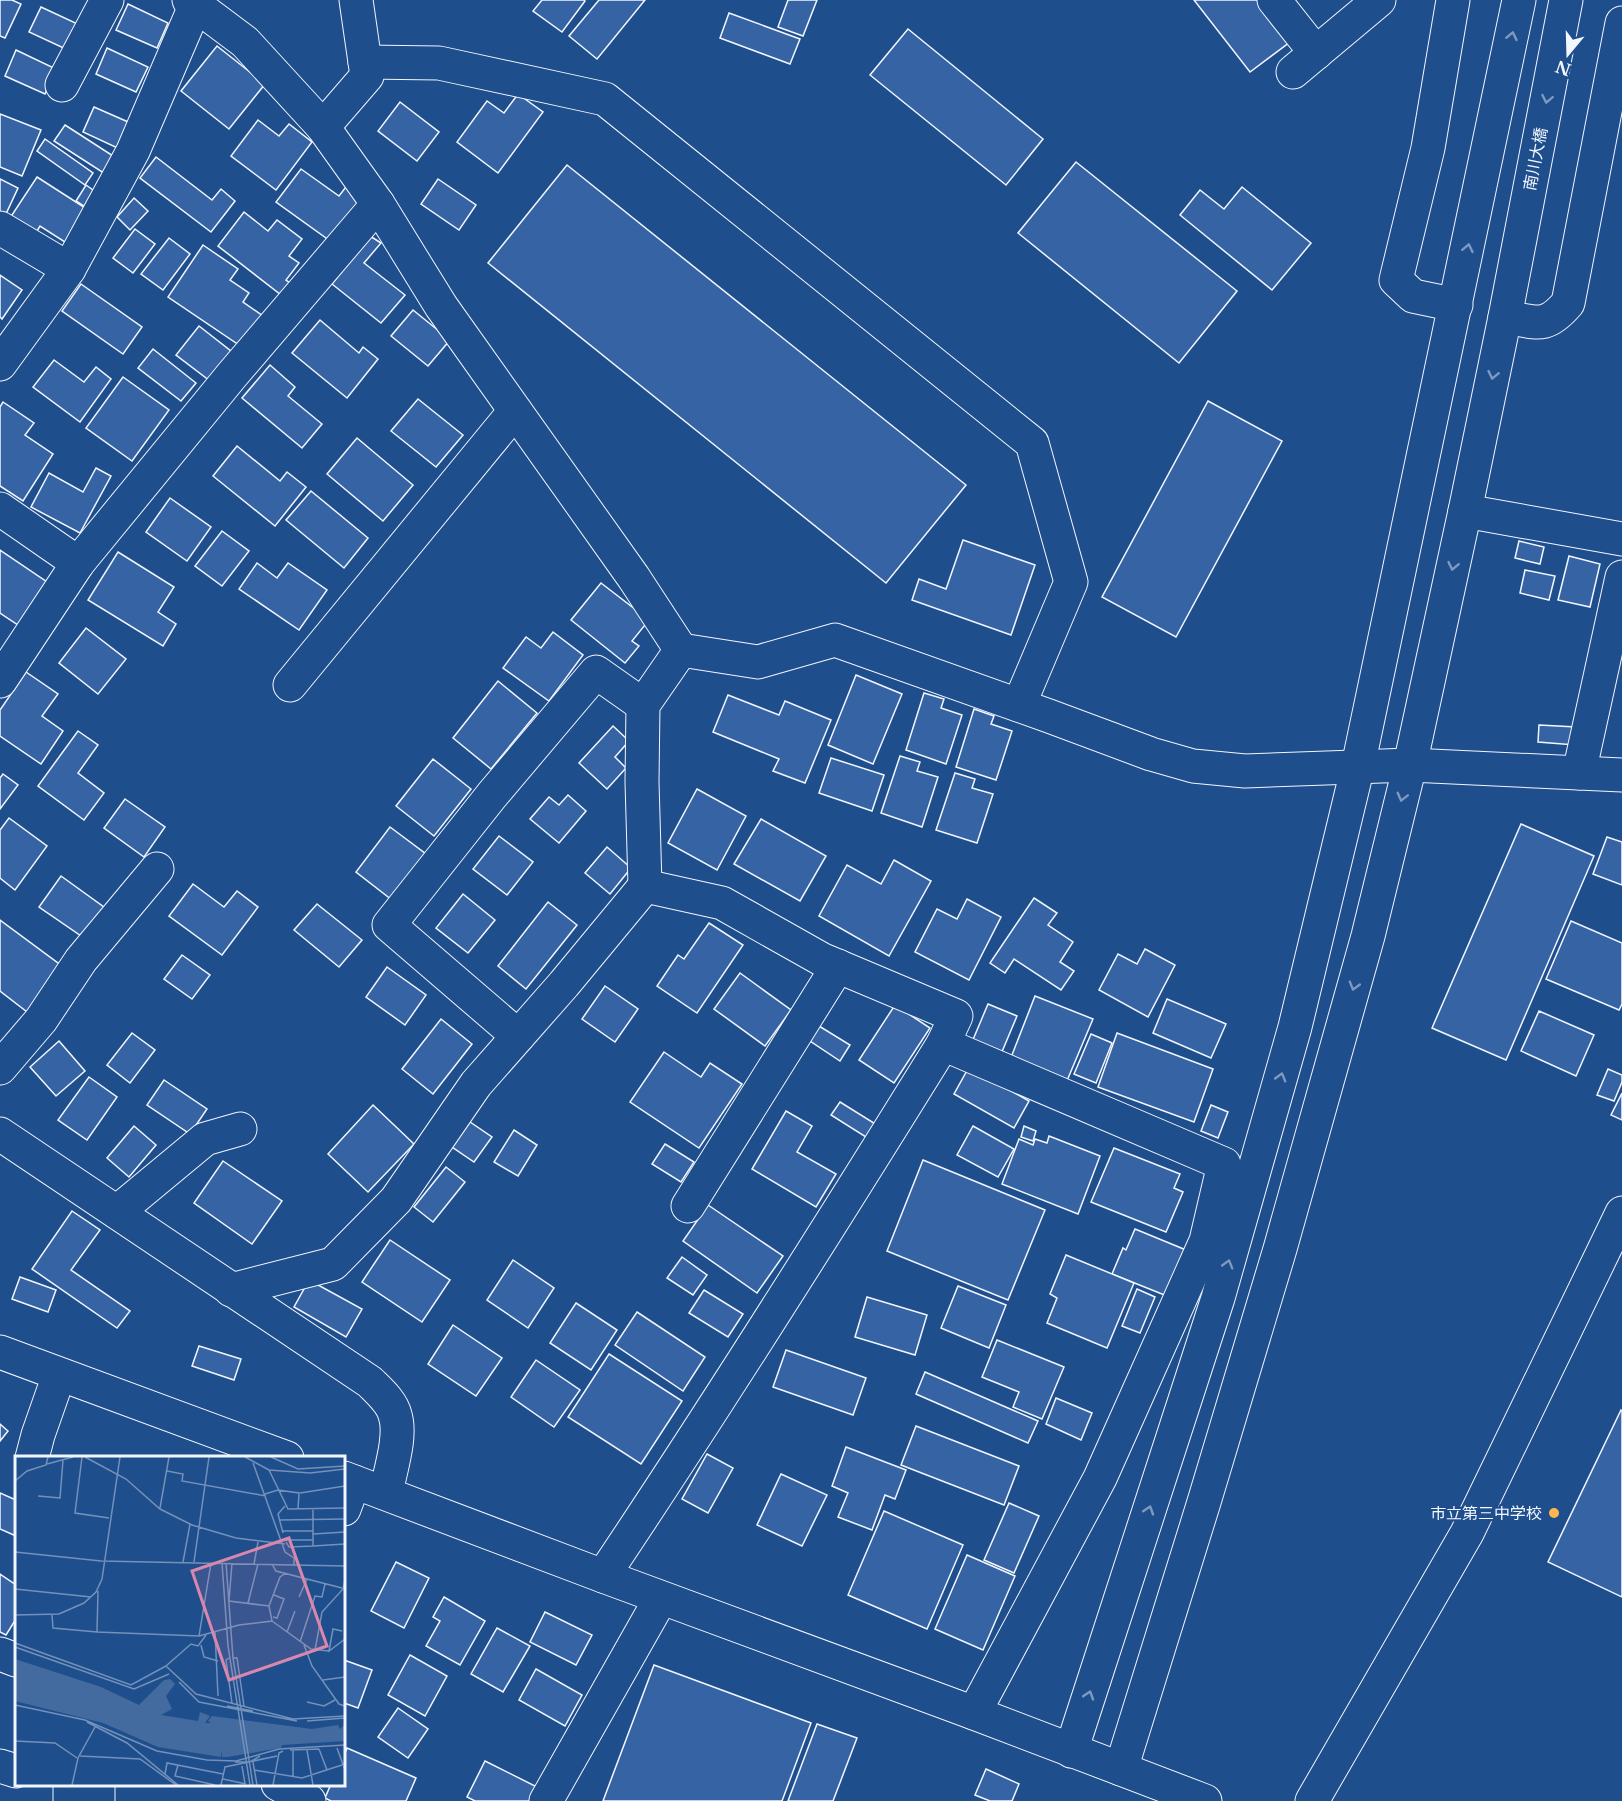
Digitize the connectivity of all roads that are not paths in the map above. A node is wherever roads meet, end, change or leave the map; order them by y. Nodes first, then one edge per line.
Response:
1 (107, 0) edge
2 (356, 0) edge
3 (1274, 0) edge
4 (1380, 0) edge
5 (1453, 0) edge
6 (1519, 0) edge
7 (1566, 0) edge
8 (193, 2) edge
9 (1622, 23) edge
10 (365, 62) junction
11 (62, 85) dead end
12 (324, 126) junction
13 (378, 204) junction
14 (0, 228) edge
15 (69, 269) junction
16 (1456, 305) junction
17 (1504, 317) junction
18 (0, 364) edge
19 (514, 411) junction
20 (0, 509) edge
21 (1465, 511) junction
22 (1622, 539) edge
23 (78, 563) junction
24 (1622, 578) edge
25 (681, 650) junction
26 (0, 681) edge
27 (290, 685) dead end
28 (644, 705) junction
29 (1019, 705) junction
30 (1410, 765) junction
31 (1358, 766) junction
32 (1579, 773) junction
33 (1622, 775) edge
34 (157, 869) dead end
35 (645, 886) junction
36 (838, 966) junction
37 (518, 1036) junction
38 (943, 1044) junction
39 (0, 1068) edge
40 (240, 1129) dead end
41 (0, 1134) edge
42 (1239, 1169) junction
43 (688, 1206) dead end
44 (117, 1212) junction
45 (1622, 1213) edge
46 (1190, 1276) junction
47 (231, 1290) junction
48 (1218, 1298) junction
49 (0, 1352) edge
50 (59, 1375) junction
51 (33, 1456) edge
52 (282, 1456) edge
53 (347, 1489) edge
54 (386, 1493) junction
55 (603, 1576) junction
56 (661, 1598) junction
57 (0, 1654) edge
58 (15, 1660) edge
59 (974, 1713) junction
60 (1071, 1751) junction
61 (0, 1766) edge
62 (1121, 1770) junction
63 (15, 1771) edge
64 (280, 1786) edge
65 (309, 1801) edge
66 (546, 1801) edge
67 (1205, 1801) edge
68 (1311, 1801) edge

1 - 11 street
2 - 10 street
3 - 4 street
5 - 16 street
16 -> 6 street
7 -> 17 street, 南川大橋
8 - 12 street
8 - 15 street
9 - 17 street
10 - 12 street
10 - 29 street
12 - 13 street
13 - 19 street
13 - 23 street
14 - 15 street
15 - 18 street
16 - 31 street
17 -> 21 street, 南川大橋
19 - 25 street
19 - 27 street
20 - 23 street
21 - 22 street
21 -> 30 street, 南川大橋
23 - 26 street
24 - 32 street
25 - 28 street
25 - 29 street
28 - 35 street
28 - 37 street
29 - 31 street
30 - 31 street
30 - 32 street
30 -> 62 street, 南川大橋
42 -> 31 street
32 - 33 street
34 - 39 street
35 - 36 street
35 - 37 street
36 - 38 street
36 - 43 street
37 - 47 street
38 - 42 street
38 - 55 street
40 - 44 street
41 - 44 street
42 - 46 street
48 -> 42 street
44 - 47 street
45 - 68 street
46 - 48 street
46 - 59 street
47 - 54 street
60 -> 48 street
49 - 50 street
50 - 51 street
50 - 52 street
53 - 54 street
54 - 55 street
55 - 56 street
56 - 59 street
56 - 66 street
57 - 58 street
59 - 60 street
60 - 62 street
61 - 63 street
62 - 67 street
64 - 65 street

